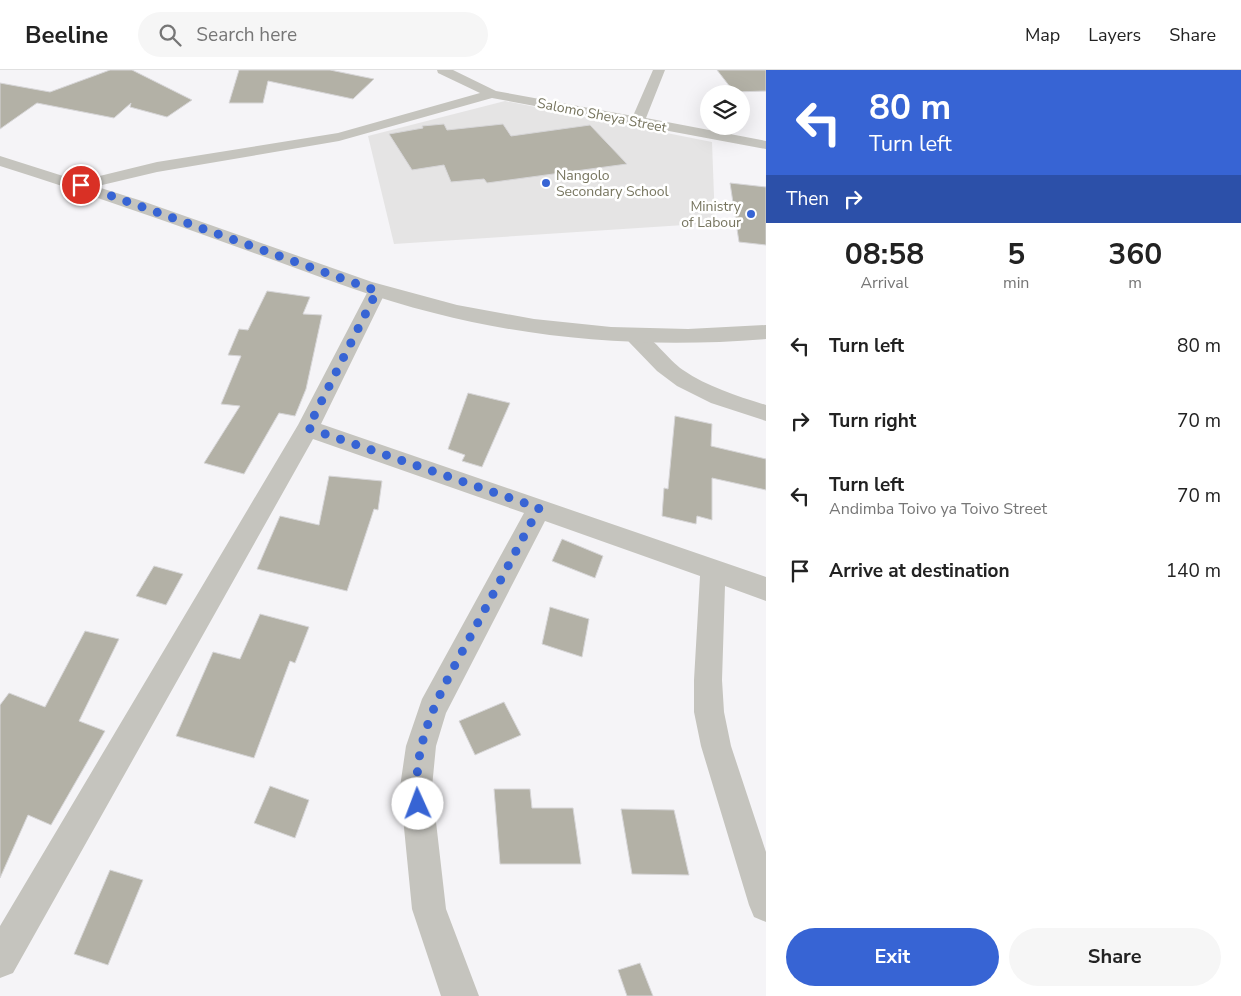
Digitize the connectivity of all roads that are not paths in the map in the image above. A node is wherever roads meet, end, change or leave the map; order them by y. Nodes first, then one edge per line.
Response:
1 (442, 70) edge
2 (660, 70) edge
3 (492, 94) junction
4 (636, 122) junction
5 (766, 145) edge
6 (0, 161) edge
7 (81, 185) junction
8 (377, 291) junction
9 (766, 332) edge
10 (636, 337) junction
11 (766, 413) edge
12 (308, 428) junction
13 (539, 508) junction
14 (713, 569) junction
15 (766, 589) edge
16 (766, 905) edge
17 (0, 960) edge
18 (460, 996) edge

1 - 3 street, Salomo Sheya Street
2 - 4 street
3 - 4 street, Salomo Sheya Street
3 - 7 street
4 - 5 street, Salomo Sheya Street
6 - 7 street
7 - 8 street
8 - 10 street
8 - 12 street
9 - 10 street
10 - 11 street
12 - 13 street
12 - 17 street
13 - 14 street
13 - 18 street
14 - 15 street
14 - 16 street

